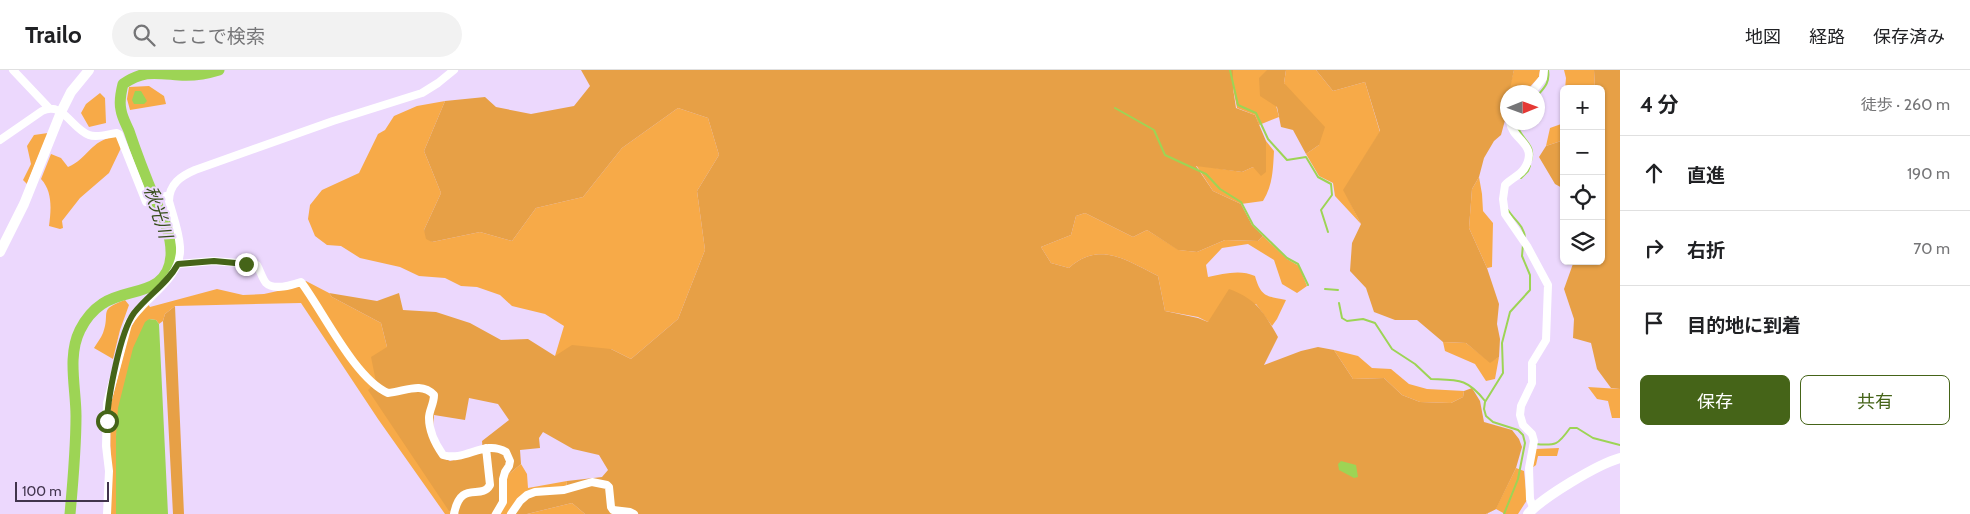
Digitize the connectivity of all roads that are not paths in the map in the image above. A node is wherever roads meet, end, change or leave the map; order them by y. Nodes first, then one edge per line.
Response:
1 (13, 70) edge
2 (88, 70) edge
3 (454, 70) edge
4 (1544, 70) edge
5 (1538, 85) edge
6 (49, 108) junction
7 (62, 112) junction
8 (1513, 130) edge
9 (0, 140) edge
10 (165, 196) junction
11 (0, 252) edge
12 (178, 264) junction
13 (486, 448) junction
14 (1620, 458) edge
15 (1531, 511) edge
16 (107, 514) edge
17 (454, 514) edge
18 (496, 514) edge
19 (511, 514) edge
20 (634, 514) edge

1 - 6 street
2 - 7 main road
3 - 10 street
4 - 5 street
6 - 7 street
6 - 9 street
7 - 10 street
7 - 11 main road
8 - 15 street
10 - 12 street
12 - 13 street
12 - 16 street
13 - 17 street
13 - 18 street
14 - 15 main road
19 - 20 street

